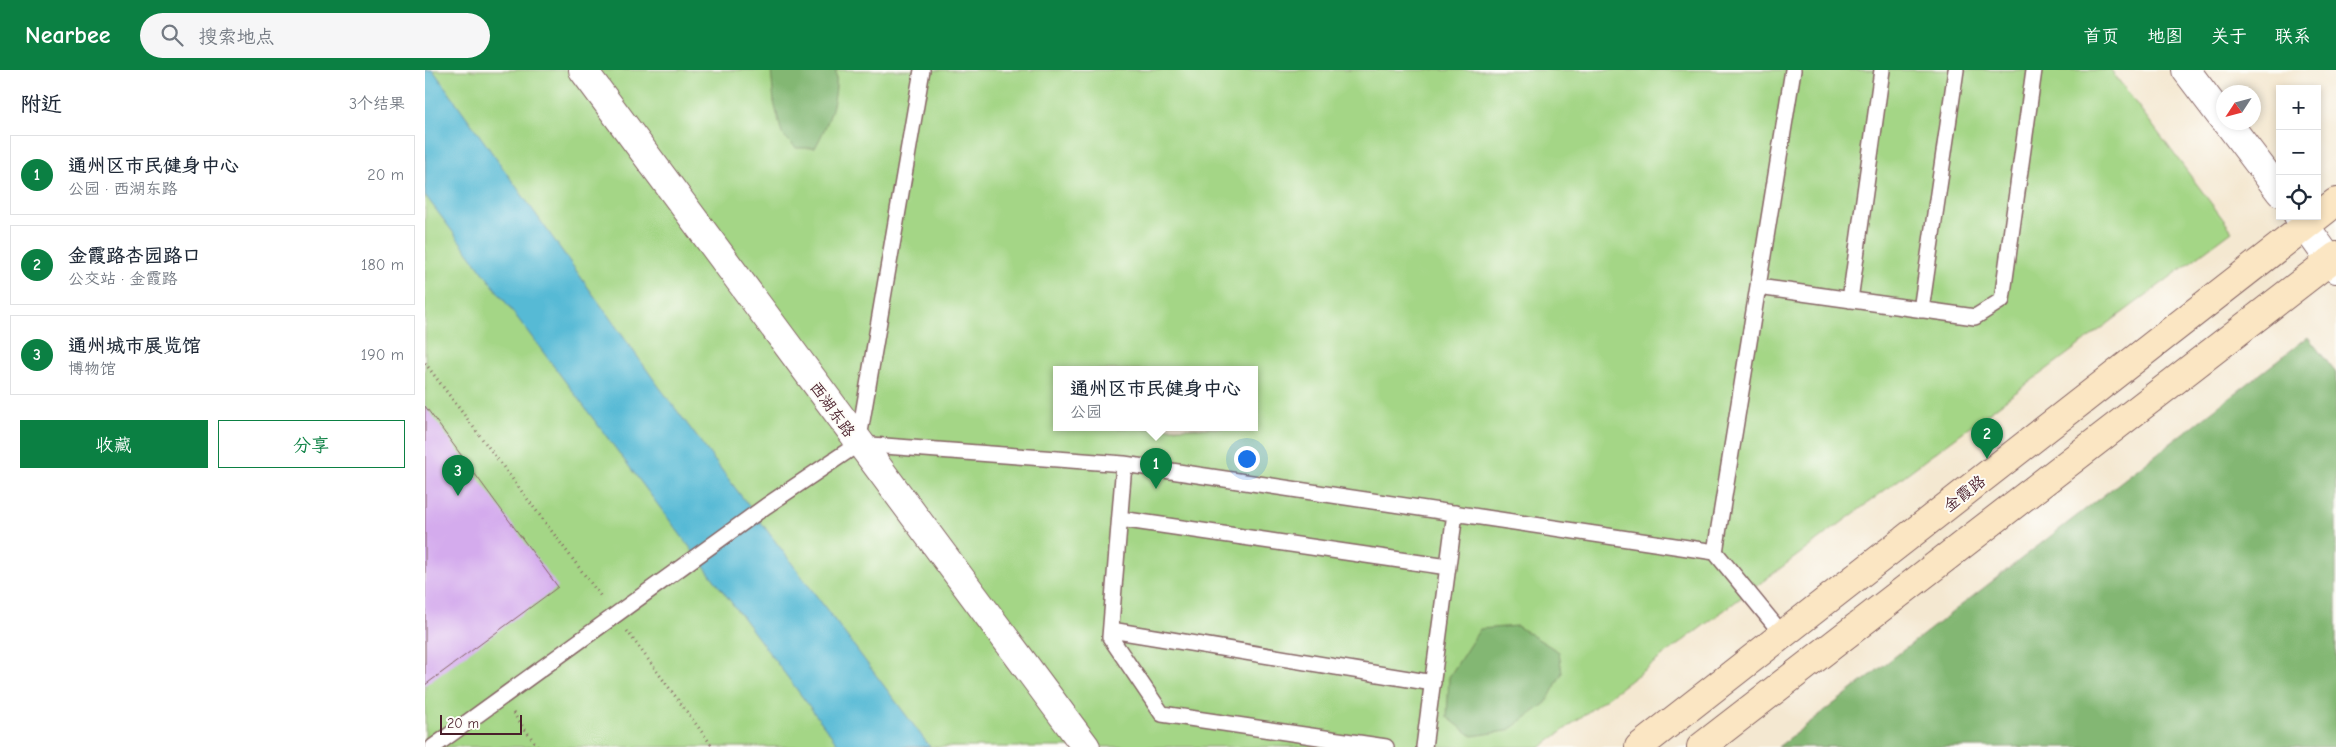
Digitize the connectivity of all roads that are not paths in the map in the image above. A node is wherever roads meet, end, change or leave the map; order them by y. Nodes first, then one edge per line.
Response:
1 (583, 70) edge
2 (922, 70) edge
3 (1793, 70) edge
4 (1882, 70) edge
5 (1956, 70) edge
6 (2034, 70) edge
7 (2186, 70) edge
8 (2216, 109) edge
9 (2233, 130) edge
10 (2276, 187) edge
11 (2336, 202) edge
12 (2302, 221) edge
13 (2334, 262) edge
14 (1758, 287) junction
15 (1851, 300) junction
16 (1921, 310) junction
17 (858, 444) junction
18 (1125, 464) junction
19 (1455, 513) junction
20 (1120, 519) junction
21 (1715, 552) junction
22 (1448, 567) junction
23 (1111, 630) junction
24 (1783, 635) junction
25 (1433, 683) junction
26 (433, 747) edge
27 (1085, 747) edge
28 (1386, 747) edge
29 (1424, 747) edge
30 (1639, 747) edge
31 (1701, 747) edge

1 - 17 street, 西湖东路
2 - 17 lane
3 - 14 lane
4 - 15 lane
5 - 16 lane
6 - 16 lane
7 - 8 street
9 - 10 street
11 - 12 main road, 金霞路
12 - 13 street
12 - 24 main road, 金霞路
13 - 31 main road
14 - 15 lane
14 - 21 lane
15 - 16 lane
17 - 18 lane
17 - 26 lane
17 - 27 street, 西湖东路
18 - 19 lane
18 - 20 lane
19 - 21 lane
19 - 22 lane
20 - 22 lane
20 - 23 lane
21 - 24 lane
22 - 25 lane
23 - 25 lane
23 - 28 lane
24 - 30 main road, 金霞路
25 - 29 lane

